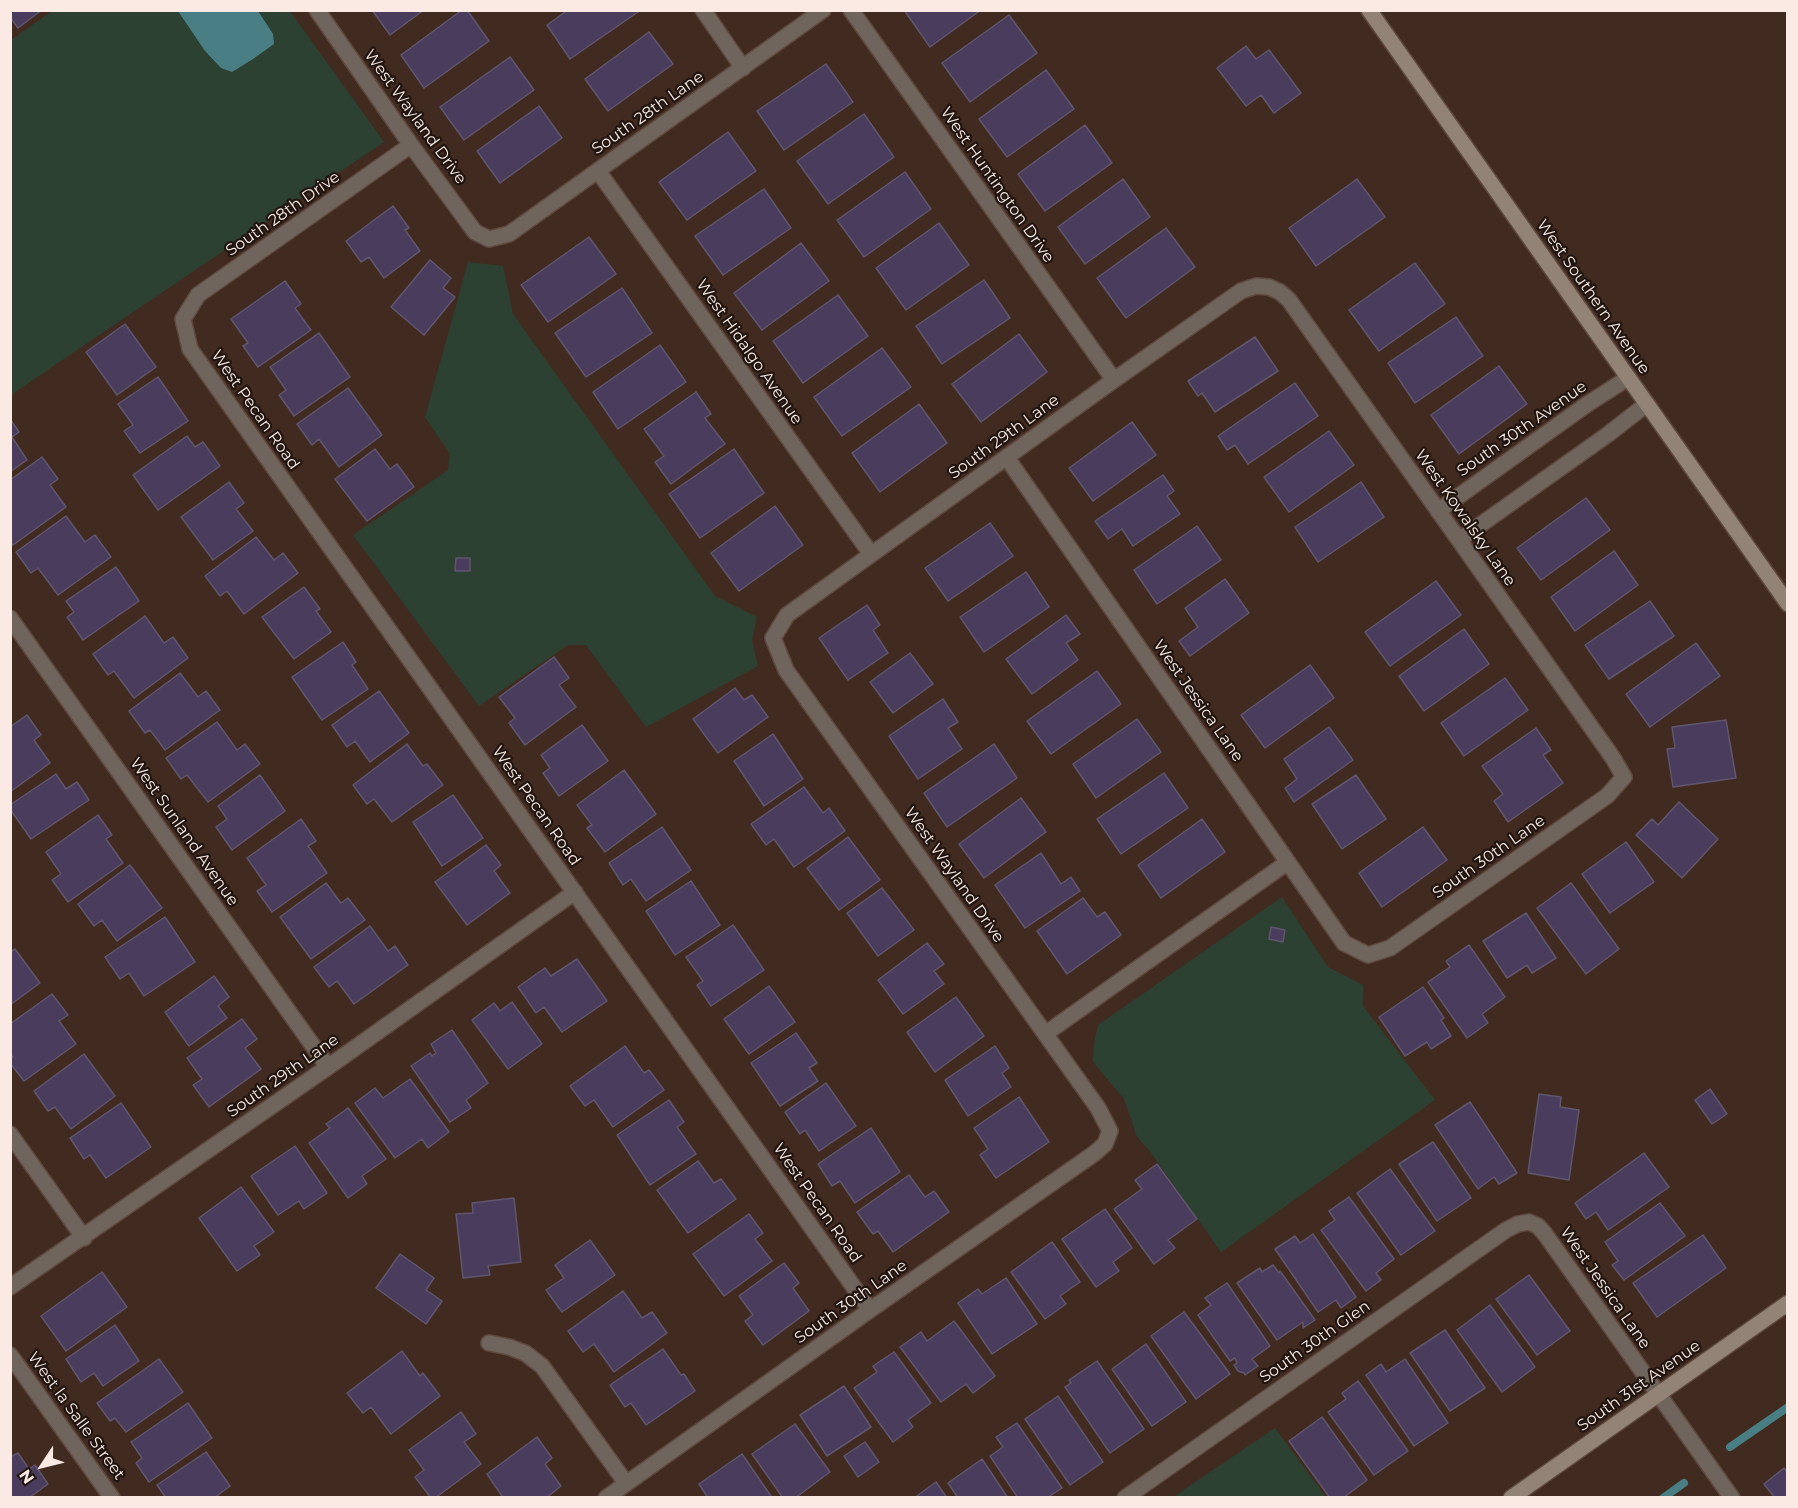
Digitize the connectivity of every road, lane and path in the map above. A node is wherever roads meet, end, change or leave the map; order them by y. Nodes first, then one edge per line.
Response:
1 (317, 10) edge
2 (703, 10) edge
3 (823, 10) edge
4 (851, 10) edge
5 (1369, 10) edge
6 (743, 68) junction
7 (411, 145) junction
8 (598, 171) junction
9 (489, 239) joint
10 (1269, 287) joint
11 (183, 319) joint
12 (1628, 378) junction
13 (1114, 380) junction
14 (1647, 404) junction
15 (1007, 458) junction
16 (1438, 511) junction
17 (1459, 540) junction
18 (871, 554) junction
19 (1788, 604) edge
20 (10, 618) edge
21 (773, 639) joint
22 (1624, 777) joint
23 (1288, 862) junction
24 (575, 891) junction
25 (1368, 955) joint
26 (1045, 1034) junction
27 (328, 1066) junction
28 (1110, 1131) joint
29 (10, 1134) edge
30 (1528, 1222) joint
31 (84, 1238) junction
32 (10, 1287) edge
33 (1788, 1304) edge
34 (870, 1310) junction
35 (489, 1343) dead end
36 (10, 1356) edge
37 (1658, 1394) junction
38 (626, 1483) junction
39 (112, 1497) edge
40 (606, 1497) edge
41 (1125, 1497) edge
42 (1511, 1497) edge
43 (1732, 1497) edge

1 - 7 street, West Wayland Drive
2 - 6 street
3 - 6 street, South 28th Lane
4 - 13 street, West Huntington Drive
5 - 12 main road, West Southern Avenue
6 - 8 street, South 28th Lane
7 - 9 street, West Wayland Drive
7 - 11 street, South 28th Drive
8 - 9 street, South 28th Lane
8 - 18 street, West Hidalgo Avenue
10 - 13 street, South 29th Lane
10 - 16 street, West Kowalsky Lane
11 - 24 street, West Pecan Road
12 - 14 main road, West Southern Avenue
12 - 16 street, South 30th Avenue
13 - 15 street, South 29th Lane
14 - 17 street
14 - 19 main road, West Southern Avenue
15 - 18 street, South 29th Lane
15 - 23 street, West Jessica Lane
16 - 17 street, West Kowalsky Lane
17 - 22 street, West Kowalsky Lane
18 - 21 street, South 29th Lane
20 - 27 street, West Sunland Avenue
21 - 26 street, West Wayland Drive
22 - 25 street, South 30th Lane
23 - 25 street, West Jessica Lane
23 - 26 street
24 - 27 street, South 29th Lane
24 - 34 street, West Pecan Road
26 - 28 street, West Wayland Drive
27 - 31 street, South 29th Lane
28 - 34 street, South 30th Lane
29 - 31 street
30 - 37 street, West Jessica Lane
30 - 41 street, South 30th Glen
31 - 32 street, South 29th Lane
33 - 37 main road, South 31st Avenue
34 - 38 street, South 30th Lane
35 - 38 street
36 - 39 street, West la Salle Street
37 - 42 main road, South 31st Avenue
37 - 43 street, West Jessica Lane
38 - 40 street, South 30th Lane

